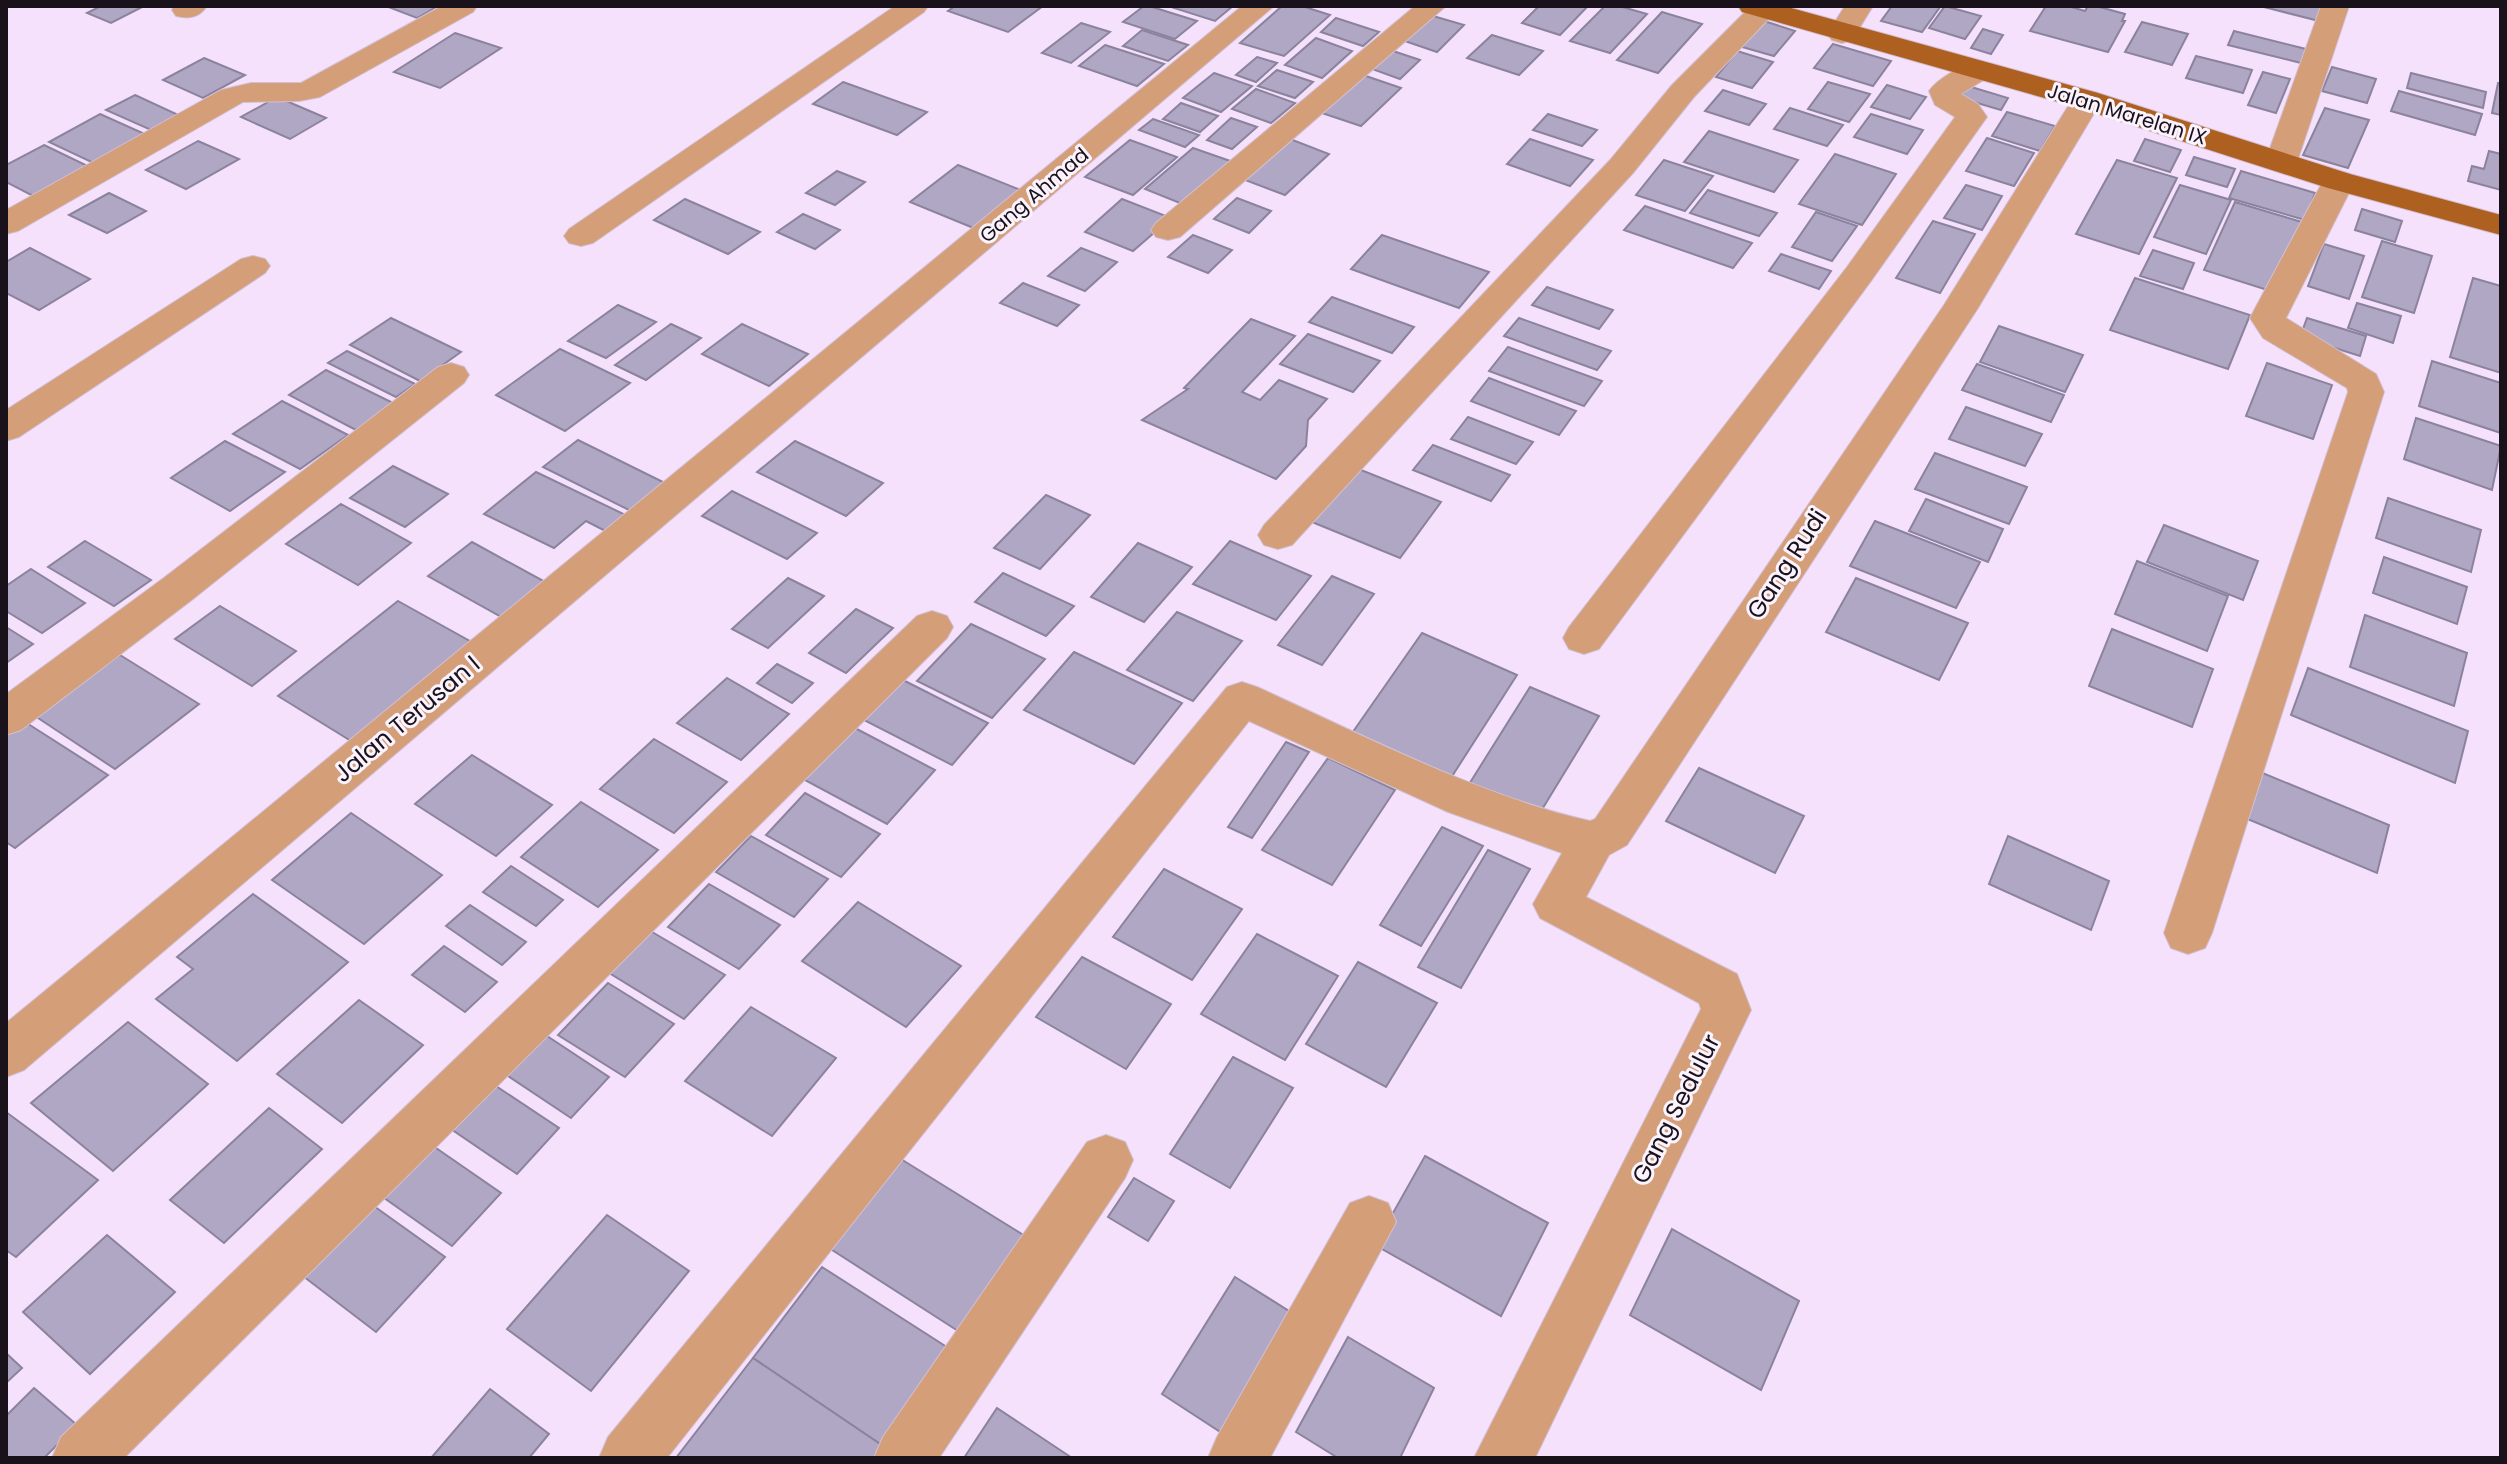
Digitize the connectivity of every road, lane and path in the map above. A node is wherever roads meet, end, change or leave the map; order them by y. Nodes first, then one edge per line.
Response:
1 (463, 6) edge
2 (914, 6) edge
3 (1260, 6) edge
4 (1432, 6) edge
5 (1859, 6) edge
6 (2335, 6) edge
7 (1758, 8) edge
8 (1842, 34) junction
9 (1979, 70) junction
10 (2087, 100) junction
11 (2281, 162) junction
12 (2339, 181) junction
13 (6, 224) edge
14 (2501, 225) edge
15 (1168, 230) dead end
16 (581, 236) dead end
17 (253, 266) dead end
18 (451, 375) dead end
19 (808, 384) joint
20 (6, 428) edge
21 (1278, 535) dead end
22 (932, 627) dead end
23 (1584, 638) dead end
24 (6, 718) edge
25 (1593, 841) junction
26 (2188, 933) dead end
27 (6, 1054) edge
28 (1106, 1160) dead end
29 (1369, 1222) dead end
30 (82, 1458) edge
31 (629, 1458) edge
32 (904, 1458) edge
33 (1238, 1458) edge
34 (1504, 1458) edge

1 - 13 street
2 - 16 street
3 - 19 street, Gang Ahmad
4 - 15 street
5 - 8 street
6 - 11 street
7 - 8 main road, Jalan Marelan IX
7 - 21 street
8 - 9 main road, Jalan Marelan IX
9 - 10 main road, Jalan Marelan IX
9 - 23 street
10 - 11 main road, Jalan Marelan IX
10 - 25 street, Gang Rudi
11 - 12 main road, Jalan Marelan IX
12 - 14 main road, Jalan Marelan IX
12 - 26 street
17 - 20 street
18 - 24 street
19 - 27 street, Jalan Terusan I
22 - 30 street
25 - 31 street
25 - 34 street, Gang Sedulur
28 - 32 street
29 - 33 street

